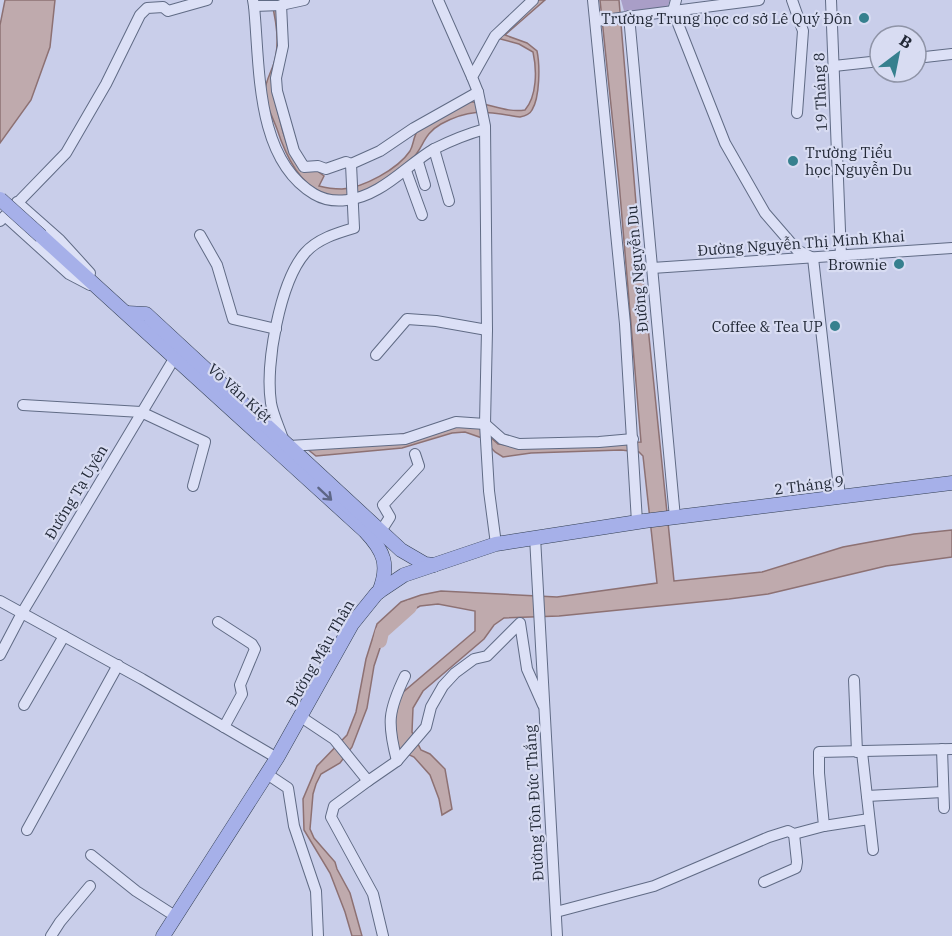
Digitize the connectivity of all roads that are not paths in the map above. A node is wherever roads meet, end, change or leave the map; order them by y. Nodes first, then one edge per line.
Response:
1 (207, 0) edge
2 (304, 0) edge
3 (438, 0) edge
4 (533, 0) edge
5 (593, 0) edge
6 (759, 0) edge
7 (792, 0) edge
8 (831, 0) edge
9 (254, 3) edge
10 (146, 4) edge
11 (276, 4) junction
12 (674, 5) edge
13 (627, 16) junction
14 (599, 20) junction
15 (952, 54) edge
16 (928, 56) edge
17 (868, 62) edge
18 (834, 66) junction
19 (472, 77) junction
20 (478, 94) junction
21 (797, 113) dead end
22 (485, 129) junction
23 (434, 149) junction
24 (418, 162) junction
25 (351, 168) junction
26 (406, 171) junction
27 (425, 185) dead end
28 (354, 197) junction
29 (0, 199) edge
30 (449, 201) dead end
31 (17, 202) junction
32 (422, 215) dead end
33 (2, 219) edge
34 (200, 235) dead end
35 (952, 248) edge
36 (841, 256) junction
37 (813, 258) junction
38 (651, 268) junction
39 (99, 288) junction
40 (127, 313) junction
41 (276, 329) junction
42 (487, 330) junction
43 (178, 352) junction
44 (376, 355) dead end
45 (23, 405) dead end
46 (141, 412) junction
47 (485, 427) junction
48 (633, 439) junction
49 (287, 444) junction
50 (415, 454) dead end
51 (952, 483) edge
52 (192, 486) dead end
53 (840, 497) junction
54 (673, 519) junction
55 (640, 521) junction
56 (381, 537) junction
57 (535, 537) junction
58 (496, 544) junction
59 (404, 552) junction
60 (436, 565) junction
61 (404, 575) junction
62 (379, 592) junction
63 (0, 601) edge
64 (22, 613) junction
65 (218, 622) dead end
66 (64, 636) junction
67 (0, 655) edge
68 (117, 665) junction
69 (405, 676) dead end
70 (854, 680) dead end
71 (24, 705) dead end
72 (543, 705) junction
73 (301, 717) junction
74 (224, 727) junction
75 (947, 749) edge
76 (860, 752) junction
77 (277, 758) junction
78 (397, 761) junction
79 (267, 774) junction
80 (368, 781) junction
81 (943, 792) junction
82 (867, 796) junction
83 (944, 808) dead end
84 (869, 819) junction
85 (824, 826) junction
86 (27, 830) dead end
87 (794, 834) junction
88 (873, 850) dead end
89 (92, 855) dead end
90 (764, 882) dead end
91 (90, 886) dead end
92 (556, 912) junction
93 (175, 916) junction
94 (51, 936) edge
95 (163, 936) edge
96 (318, 936) edge
97 (383, 936) edge
98 (557, 936) edge

1 - 10 street
2 - 11 street
3 - 19 street
4 - 19 street
5 - 14 street
6 - 12 street
7 - 21 street
8 - 18 street, 19 Tháng 8
9 - 11 street
9 - 28 street
10 - 31 street
11 - 25 street
12 - 13 street
12 - 37 street
13 - 14 street
13 - 38 street, Đường Nguyễn Du
14 - 48 street
15 - 16 street
17 - 18 street
18 - 36 street, 19 Tháng 8
19 - 20 street
20 - 22 street
20 - 25 street
22 - 23 street
22 - 42 street
23 - 24 street
23 - 30 street
24 - 26 street
24 - 27 street
25 - 28 street
26 - 28 street
26 - 32 street
28 - 41 street
29 - 39 main road, Võ Văn Kiệt, bridge
31 - 33 street
31 - 39 street
33 - 39 street
34 - 41 street
35 - 36 street, Đường Nguyễn Thị Minh Khai
36 - 37 street, Đường Nguyễn Thị Minh Khai
37 - 38 street, Đường Nguyễn Thị Minh Khai
37 - 53 street
38 - 54 street, Đường Nguyễn Du
39 - 40 main road, Võ Văn Kiệt
40 - 43 main road, Võ Văn Kiệt
40 - 43 main road, Võ Văn Kiệt
41 - 49 street
42 - 44 street
42 - 47 street
43 - 46 street, Đường Tạ Uyên
43 - 49 main road, Võ Văn Kiệt
43 -> 56 main road, Võ Văn Kiệt
45 - 46 street
46 - 52 street
46 - 64 street, Đường Tạ Uyên
47 - 48 street
47 - 49 street
47 - 58 street
48 - 55 street
49 - 56 main road, Võ Văn Kiệt
50 - 56 street
51 - 53 main road, 2 Tháng 9
53 - 54 main road, 2 Tháng 9
54 - 55 main road, 2 Tháng 9
55 - 57 main road, Đường Mậu Thân
56 - 59 main road, Võ Văn Kiệt
56 - 61 main road
56 - 62 main road
57 - 58 main road, Đường Mậu Thân
57 - 72 street, Đường Tôn Đức Thắng
58 - 60 main road, Đường Mậu Thân
59 - 60 main road, Võ Văn Kiệt
59 - 61 main road
60 - 61 main road, Đường Mậu Thân
61 - 62 main road, Đường Mậu Thân
62 - 73 main road, Đường Mậu Thân
63 - 64 street
64 - 66 street
64 - 67 street, Đường Tạ Uyên
65 - 74 street
66 - 68 street
66 - 71 street
68 - 74 street
68 - 86 street
69 - 78 street
70 - 76 street
72 - 78 street
72 - 92 street, Đường Tôn Đức Thắng
73 - 77 main road, Đường Mậu Thân
73 - 80 street
74 - 77 street
75 - 76 street
75 - 81 street
76 - 82 street
76 - 85 street
77 - 79 main road, Đường Mậu Thân
78 - 80 street
79 - 93 main road, Đường Mậu Thân
79 - 96 street
80 - 97 street
81 - 82 street
81 - 83 street
82 - 84 street
84 - 85 street
84 - 88 street
85 - 87 street
87 - 90 street
87 - 92 street
89 - 93 street
91 - 94 street
92 - 98 street, Đường Tôn Đức Thắng
93 - 95 main road, Đường Mậu Thân

